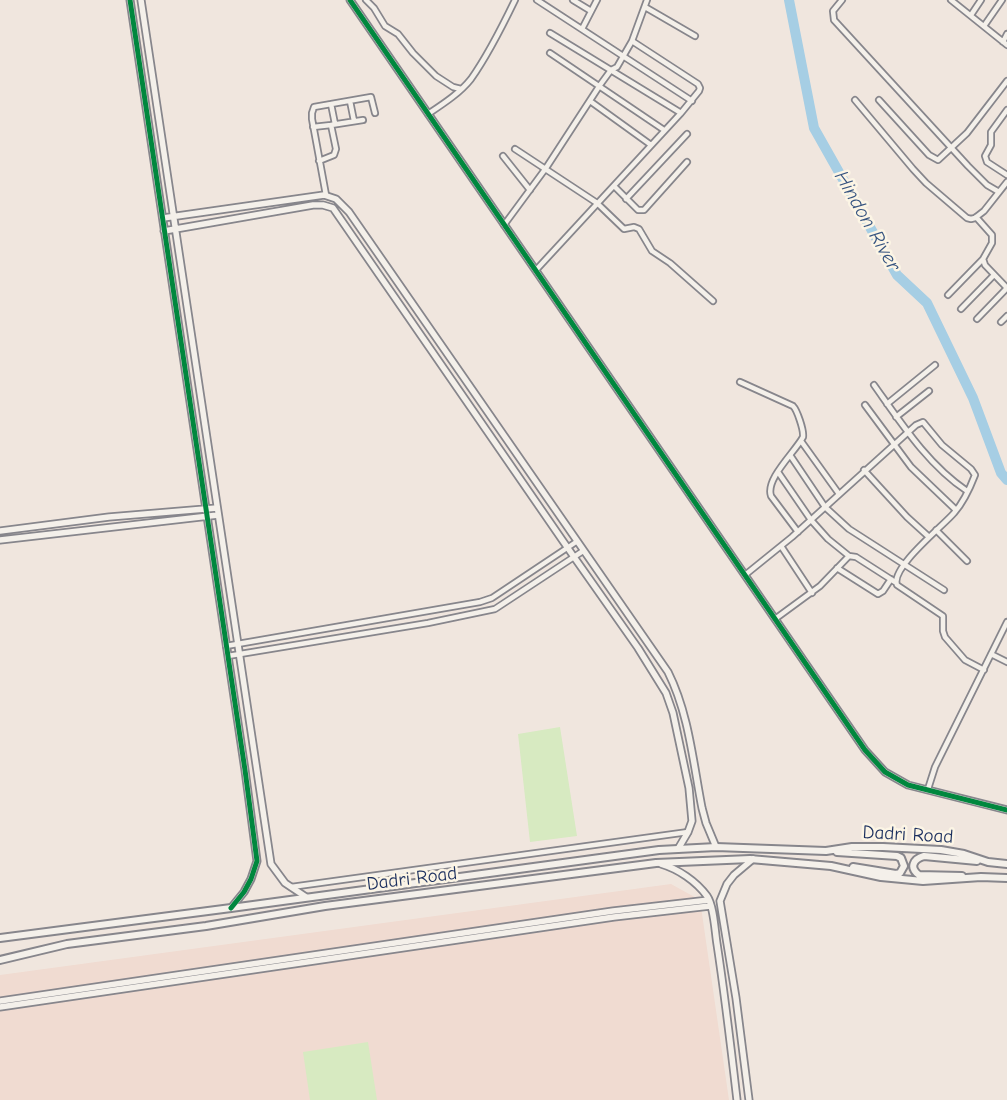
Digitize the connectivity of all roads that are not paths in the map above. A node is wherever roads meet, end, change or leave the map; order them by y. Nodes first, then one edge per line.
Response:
1 (130, 0) edge
2 (140, 0) edge
3 (350, 0) edge
4 (366, 0) edge
5 (515, 0) edge
6 (537, 0) edge
7 (573, 0) edge
8 (597, 0) edge
9 (647, 0) edge
10 (842, 0) edge
11 (951, 0) edge
12 (981, 0) edge
13 (1002, 0) edge
14 (645, 7) junction
15 (591, 11) junction
16 (971, 15) junction
17 (984, 26) junction
18 (582, 30) junction
19 (550, 33) dead end
20 (1007, 34) edge
21 (695, 36) dead end
22 (632, 41) junction
23 (1005, 44) edge
24 (550, 53) dead end
25 (623, 57) junction
26 (611, 70) junction
27 (1007, 81) edge
28 (600, 85) junction
29 (461, 89) junction
30 (855, 100) dead end
31 (879, 100) dead end
32 (350, 101) junction
33 (590, 101) junction
34 (692, 101) junction
35 (331, 104) junction
36 (1007, 110) edge
37 (375, 113) dead end
38 (681, 113) junction
39 (428, 114) junction
40 (363, 120) dead end
41 (354, 121) junction
42 (333, 124) junction
43 (313, 127) junction
44 (664, 130) junction
45 (687, 134) dead end
46 (651, 145) junction
47 (951, 148) junction
48 (516, 150) dead end
49 (502, 156) dead end
50 (320, 161) junction
51 (687, 162) dead end
52 (546, 168) junction
53 (1007, 175) edge
54 (1007, 182) edge
55 (614, 186) junction
56 (530, 190) junction
57 (999, 192) junction
58 (328, 196) junction
59 (626, 198) junction
60 (597, 203) junction
61 (328, 206) junction
62 (976, 217) junction
63 (163, 218) junction
64 (174, 218) junction
65 (504, 225) junction
66 (175, 229) junction
67 (164, 231) junction
68 (983, 259) junction
69 (536, 270) junction
70 (994, 275) junction
71 (1007, 288) edge
72 (948, 295) dead end
73 (713, 301) dead end
74 (961, 309) dead end
75 (1007, 316) edge
76 (977, 318) dead end
77 (1001, 322) dead end
78 (936, 365) dead end
79 (740, 382) dead end
80 (874, 385) dead end
81 (929, 391) dead end
82 (887, 404) junction
83 (865, 405) dead end
84 (896, 417) junction
85 (907, 432) junction
86 (801, 441) junction
87 (894, 444) junction
88 (790, 454) junction
89 (864, 470) junction
90 (778, 472) junction
91 (967, 491) junction
92 (838, 494) junction
93 (825, 507) junction
94 (217, 508) junction
95 (206, 509) junction
96 (956, 510) junction
97 (218, 515) junction
98 (207, 516) junction
99 (811, 520) junction
100 (936, 530) junction
101 (0, 531) edge
102 (798, 532) junction
103 (929, 537) junction
104 (0, 540) edge
105 (576, 542) junction
106 (781, 546) junction
107 (568, 547) junction
108 (583, 551) junction
109 (849, 556) junction
110 (574, 557) junction
111 (967, 561) dead end
112 (904, 565) junction
113 (837, 568) junction
114 (745, 575) junction
115 (893, 580) junction
116 (944, 590) dead end
117 (812, 592) junction
118 (775, 619) junction
119 (1007, 622) edge
120 (237, 645) junction
121 (226, 646) junction
122 (991, 654) junction
123 (239, 655) junction
124 (228, 656) junction
125 (1007, 662) edge
126 (984, 670) junction
127 (257, 769) junction
128 (245, 770) junction
129 (928, 789) junction
130 (1007, 810) edge
131 (688, 832) junction
132 (716, 847) junction
133 (678, 849) junction
134 (826, 851) junction
135 (753, 860) junction
136 (988, 862) junction
137 (656, 863) junction
138 (1007, 864) edge
139 (831, 866) junction
140 (981, 877) junction
141 (1007, 878) edge
142 (291, 887) junction
143 (306, 897) junction
144 (709, 903) junction
145 (231, 908) junction
146 (726, 937) junction
147 (2, 938) edge
148 (716, 938) junction
149 (0, 960) edge
150 (0, 1001) edge
151 (0, 1007) edge
152 (737, 1100) edge
153 (749, 1100) edge

1 - 63 street
2 - 64 street
3 - 39 street
4 - 29 street
5 - 29 street
6 - 18 street
7 - 15 street
8 - 15 street
9 - 14 street
10 - 47 street
11 - 16 street
12 - 16 street
13 - 17 street
14 - 21 street
14 - 22 street
15 - 18 street
16 - 17 street
17 - 23 street
18 - 25 street
19 - 26 street
20 - 23 street
22 - 25 street
22 - 34 street
24 - 28 street
25 - 26 street
25 - 34 street
26 - 28 street
26 - 38 street
27 - 47 street
28 - 33 street
28 - 44 street
29 - 39 street
30 - 62 street
31 - 47 street
32 - 35 street
32 - 37 street
32 - 41 street
33 - 46 street
33 - 52 street
34 - 38 street
35 - 42 street
35 - 43 street
36 - 53 street
38 - 44 street
39 - 65 street
40 - 41 street
41 - 42 street
42 - 43 street
42 - 50 street
43 - 50 street
44 - 46 street
45 - 59 street
46 - 55 street
47 - 57 street
48 - 52 street
49 - 56 street
50 - 58 street
51 - 59 street
52 - 56 street
52 - 60 street
54 - 57 street
55 - 59 street
55 - 60 street
56 - 65 street
57 - 62 street
58 - 61 street
58 - 64 street
58 - 105 street
60 - 69 street
60 - 73 street
61 - 66 street
61 - 107 street
62 - 68 street
63 - 64 street
63 - 67 street
64 - 66 street
65 - 69 street
66 - 67 street
66 - 94 street
67 - 95 street
68 - 70 street
68 - 72 street
69 - 114 street
70 - 71 street
70 - 74 street
71 - 76 street
75 - 77 street
78 - 82 street
79 - 86 street
80 - 82 street
81 - 84 street
82 - 84 street
83 - 87 street
84 - 85 street
85 - 87 street
85 - 91 street
85 - 91 street
86 - 88 street
86 - 92 street
87 - 89 street
87 - 96 street
88 - 90 street
88 - 93 street
89 - 92 street
89 - 103 street
90 - 99 street
90 - 102 street
91 - 96 street
92 - 93 street
93 - 99 street
93 - 112 street
94 - 95 street
94 - 97 street
95 - 98 street
95 - 101 street
96 - 100 street
97 - 98 street
97 - 120 street
98 - 104 street
98 - 121 street
99 - 102 street
99 - 109 street
100 - 103 street
100 - 111 street
102 - 106 street
103 - 112 street
105 - 107 street
105 - 108 street
106 - 114 street
106 - 117 street
107 - 110 street
107 - 120 street
108 - 110 street
108 - 132 street
109 - 113 street
109 - 115 street
110 - 123 street
110 - 131 street
112 - 115 street
112 - 116 street
113 - 115 street
113 - 117 street
114 - 118 street
115 - 126 street
117 - 118 street
118 - 129 street
119 - 122 street
120 - 121 street
120 - 123 street
121 - 124 street
122 - 125 street
122 - 126 street
123 - 124 street
123 - 127 street
124 - 128 street
126 - 129 street
127 - 128 street
127 - 142 street
128 - 145 street
129 - 130 street
131 - 133 street
131 - 142 street
132 - 133 main road, Dadri Road
132 - 134 main road, Dadri Road
133 - 143 main road, Dadri Road
134 - 136 main road, Dadri Road
134 - 139 main road, Dadri Road
135 - 137 main road, Dadri Road
135 - 139 main road, Dadri Road
135 - 146 street
136 - 138 main road, Dadri Road
136 - 140 main road, Dadri Road
137 - 144 street
137 - 149 main road, Dadri Road
139 - 140 main road, Dadri Road
140 - 141 main road, Dadri Road
142 - 143 street
143 - 145 main road, Dadri Road
144 - 148 street
144 - 150 street
144 - 151 street
145 - 147 main road, Dadri Road
146 - 148 street
146 - 153 street
148 - 152 street

